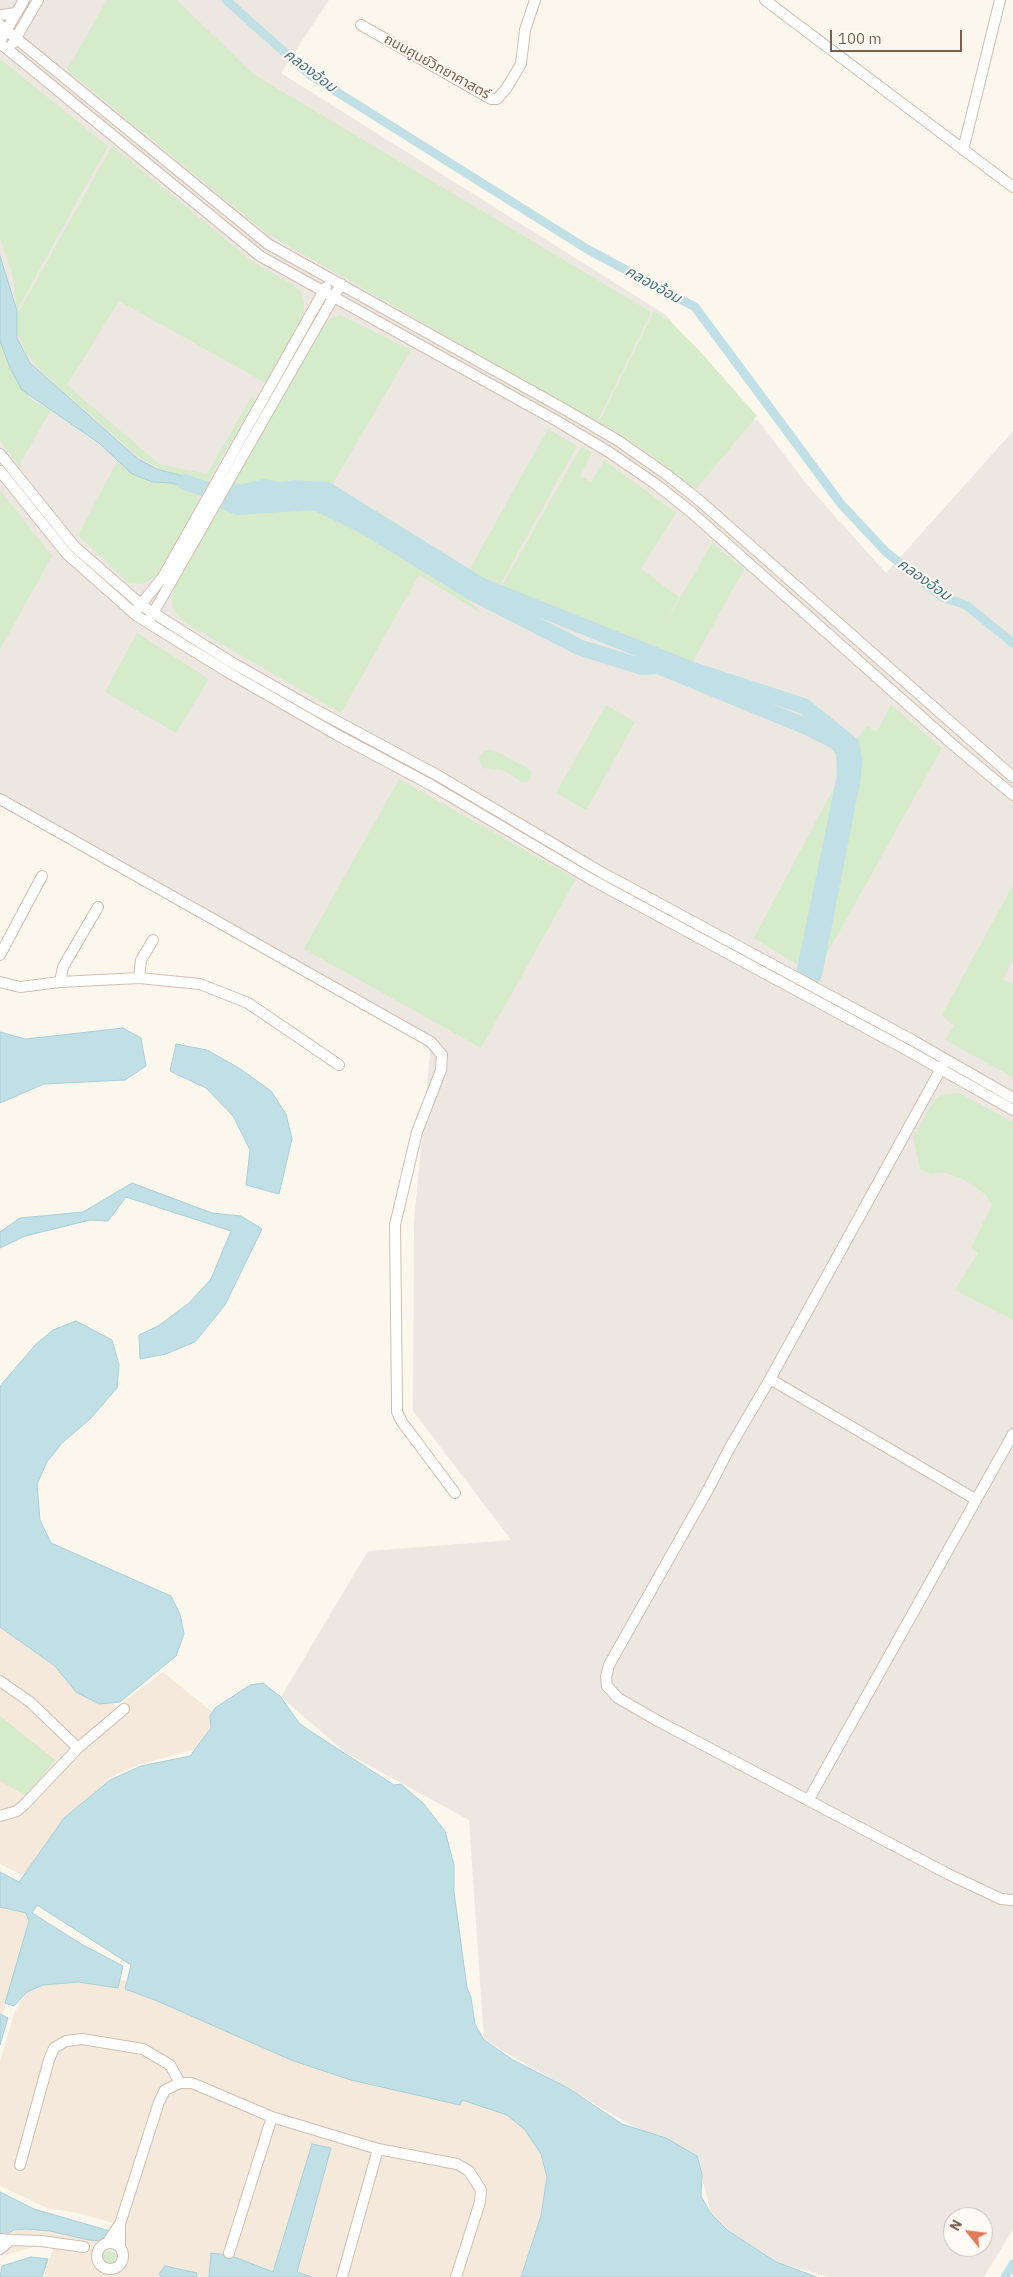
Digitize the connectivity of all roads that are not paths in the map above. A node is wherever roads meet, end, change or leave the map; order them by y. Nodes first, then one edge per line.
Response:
1 (24, 0) edge
2 (38, 0) edge
3 (535, 0) edge
4 (765, 0) edge
5 (1000, 0) edge
6 (17, 13) junction
7 (0, 16) edge
8 (27, 19) junction
9 (361, 25) dead end
10 (3, 27) edge
11 (16, 38) junction
12 (0, 42) edge
13 (9, 51) junction
14 (32, 51) junction
15 (963, 150) junction
16 (1013, 187) edge
17 (330, 278) junction
18 (341, 284) junction
19 (324, 292) junction
20 (334, 297) junction
21 (0, 454) edge
22 (0, 472) edge
23 (224, 477) junction
24 (212, 501) junction
25 (141, 604) junction
26 (134, 613) junction
27 (153, 613) junction
28 (148, 622) junction
29 (1013, 776) edge
30 (1013, 795) edge
31 (0, 799) edge
32 (42, 876) dead end
33 (98, 906) dead end
34 (153, 940) dead end
35 (0, 954) edge
36 (139, 978) junction
37 (0, 982) edge
38 (60, 982) junction
39 (946, 1060) junction
40 (339, 1064) dead end
41 (941, 1069) junction
42 (1013, 1098) edge
43 (1013, 1110) edge
44 (770, 1379) junction
45 (1013, 1434) edge
46 (455, 1493) dead end
47 (975, 1499) junction
48 (0, 1681) edge
49 (124, 1709) dead end
50 (78, 1748) junction
51 (810, 1799) junction
52 (0, 1816) edge
53 (1013, 1900) edge
54 (180, 2083) junction
55 (272, 2117) junction
56 (378, 2149) junction
57 (20, 2165) dead end
58 (120, 2224) junction
59 (0, 2239) edge
60 (11, 2240) junction
61 (105, 2244) junction
62 (120, 2247) junction
63 (84, 2248) junction
64 (0, 2249) edge
65 (229, 2253) dead end
66 (99, 2264) junction
67 (111, 2273) edge
68 (100, 2277) edge
69 (342, 2277) edge
70 (456, 2277) edge

1 - 6 street
2 - 8 street
3 - 9 street, ถนนศูนย์วิทยาศาสตร์
4 - 15 street
5 - 15 street
6 - 7 street
6 - 10 street
8 - 11 street
8 - 14 street
10 - 11 street
10 - 12 street
11 - 13 street
11 - 14 street
12 - 13 street
13 - 19 street
14 - 17 street
15 - 16 street
17 - 18 street
17 - 19 street
18 - 20 street
18 - 29 street
19 - 20 street
19 - 23 street
20 - 23 street
20 - 30 street
21 - 25 street
22 - 26 street
23 - 24 street
24 - 25 street
24 - 27 street
25 - 26 street
25 - 27 street
26 - 28 street
27 - 28 street
27 - 39 street
28 - 41 street
31 - 46 street
32 - 35 street
33 - 38 street
34 - 36 street
36 - 38 street
36 - 40 street
37 - 38 street
39 - 41 street
39 - 42 street
41 - 43 street
41 - 44 street
44 - 47 street
44 - 51 street
45 - 47 street
47 - 51 street
48 - 50 street
49 - 50 street
50 - 52 street
51 - 53 street
54 - 55 street
54 - 57 street
54 - 58 street
55 - 56 street
55 - 65 street
56 - 69 street
56 - 70 street
58 - 61 street
58 - 62 street
59 - 60 street
60 - 63 street
60 - 64 street
61 - 62 street
61 - 63 street
61 - 66 street
62 - 67 street
63 - 66 street
66 - 67 street
66 - 68 street

